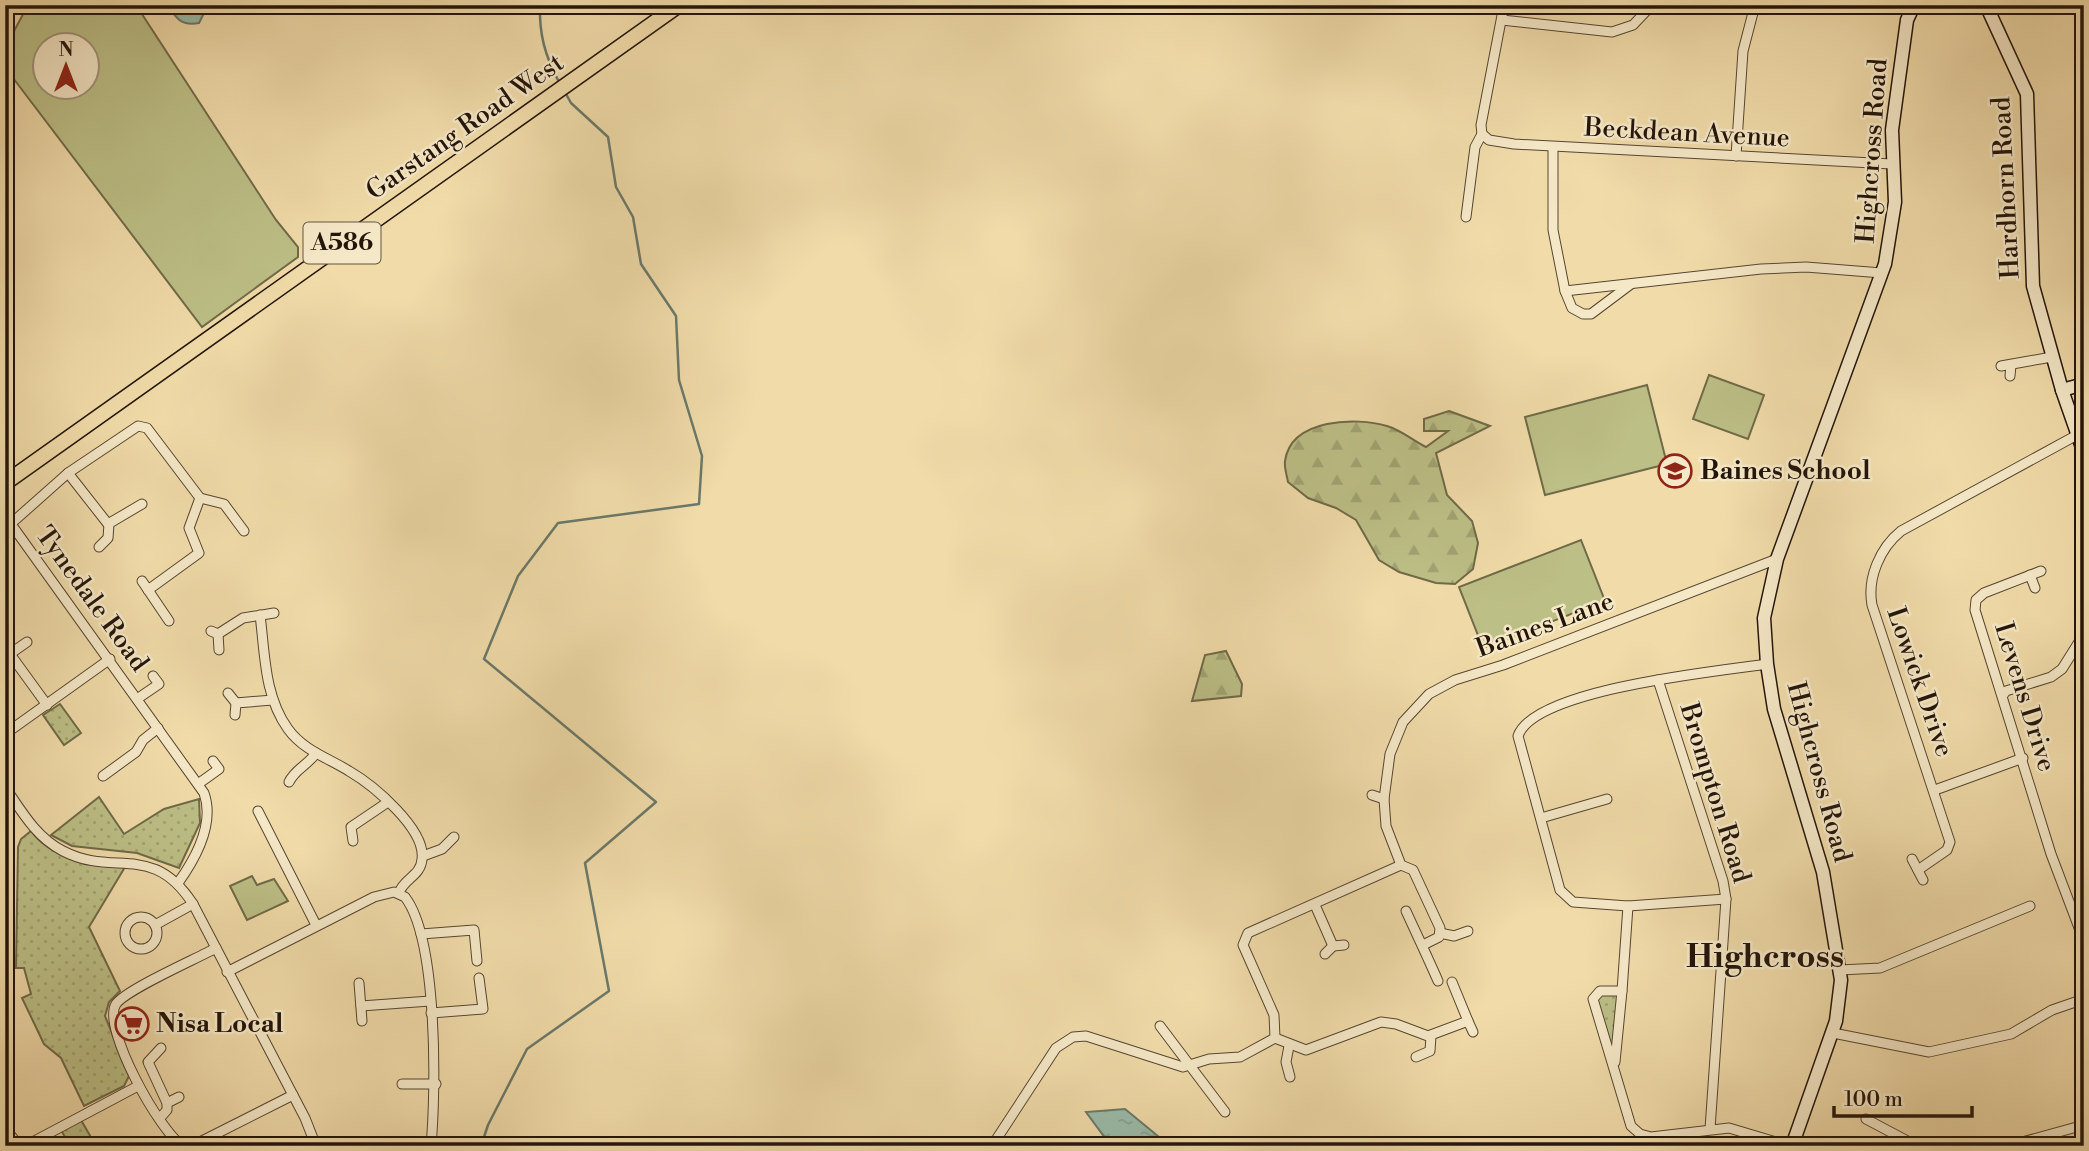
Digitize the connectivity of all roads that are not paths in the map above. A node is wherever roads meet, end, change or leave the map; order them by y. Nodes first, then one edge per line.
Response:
1 (679, 5) edge
2 (1504, 5) edge
3 (1652, 5) edge
4 (1755, 5) edge
5 (1914, 5) edge
6 (1986, 5) edge
7 (1502, 20) junction
8 (1482, 134) junction
9 (1553, 147) junction
10 (1736, 156) junction
11 (1892, 164) junction
12 (1466, 217) dead end
13 (1882, 273) junction
14 (1632, 283) junction
15 (1565, 291) junction
16 (2052, 357) junction
17 (2010, 376) dead end
18 (2084, 384) edge
19 (2062, 390) junction
20 (2077, 435) junction
21 (2084, 453) edge
22 (68, 473) junction
23 (5, 483) edge
24 (200, 498) junction
25 (142, 504) dead end
26 (109, 524) junction
27 (8, 526) edge
28 (244, 531) dead end
29 (99, 547) dead end
30 (1777, 559) junction
31 (2041, 571) dead end
32 (2030, 575) junction
33 (142, 581) dead end
34 (2035, 588) dead end
35 (148, 590) junction
36 (274, 613) dead end
37 (260, 615) junction
38 (169, 621) dead end
39 (2084, 634) edge
40 (27, 642) dead end
41 (219, 650) dead end
42 (8, 656) edge
43 (110, 659) junction
44 (1767, 664) junction
45 (153, 676) dead end
46 (1658, 680) junction
47 (228, 694) dead end
48 (2003, 695) junction
49 (137, 699) junction
50 (273, 700) junction
51 (236, 703) junction
52 (47, 705) junction
53 (235, 715) dead end
54 (158, 728) junction
55 (5, 734) edge
56 (316, 753) junction
57 (2022, 758) junction
58 (213, 761) dead end
59 (102, 763) dead end
60 (289, 782) dead end
61 (198, 784) junction
62 (5, 787) edge
63 (1935, 790) junction
64 (1372, 795) dead end
65 (1384, 799) junction
66 (1607, 799) dead end
67 (388, 802) junction
68 (258, 811) dead end
69 (1541, 818) junction
70 (266, 827) junction
71 (255, 832) dead end
72 (454, 837) dead end
73 (353, 841) dead end
74 (423, 856) junction
75 (1912, 859) dead end
76 (1401, 865) junction
77 (1918, 870) junction
78 (1923, 880) dead end
79 (178, 883) junction
80 (398, 893) junction
81 (1726, 899) junction
82 (193, 904) junction
83 (1315, 905) junction
84 (1628, 906) junction
85 (2029, 906) dead end
86 (1406, 911) dead end
87 (155, 925) dead end
88 (316, 925) junction
89 (1468, 931) dead end
90 (1440, 933) junction
91 (421, 934) junction
92 (2084, 941) edge
93 (1425, 944) junction
94 (1344, 945) dead end
95 (1333, 946) junction
96 (216, 948) junction
97 (1325, 954) dead end
98 (477, 961) dead end
99 (1840, 970) junction
100 (228, 972) junction
101 (479, 978) dead end
102 (1438, 981) dead end
103 (359, 982) dead end
104 (1452, 982) dead end
105 (1622, 991) junction
106 (2084, 999) edge
107 (430, 1001) junction
108 (361, 1006) junction
109 (431, 1013) junction
110 (362, 1021) dead end
111 (1468, 1021) junction
112 (1160, 1026) dead end
113 (1474, 1032) dead end
114 (1833, 1033) junction
115 (1431, 1036) junction
116 (1275, 1038) junction
117 (1289, 1046) junction
118 (161, 1048) dead end
119 (1416, 1057) dead end
120 (1614, 1063) junction
121 (1190, 1065) junction
122 (1290, 1077) dead end
123 (402, 1084) dead end
124 (436, 1084) junction
125 (138, 1086) junction
126 (293, 1095) junction
127 (179, 1097) dead end
128 (167, 1103) junction
129 (1225, 1112) dead end
130 (160, 1118) junction
131 (1866, 1119) dead end
132 (2084, 1125) edge
133 (5, 1128) edge
134 (1710, 1129) junction
135 (2047, 1141) edge
136 (19, 1146) edge
137 (24, 1146) edge
138 (183, 1146) edge
139 (192, 1146) edge
140 (316, 1146) edge
141 (431, 1146) edge
142 (992, 1146) edge
143 (1790, 1146) edge
144 (1917, 1146) edge
145 (2008, 1146) edge

1 - 23 main road, Garstang Road West / A586
2 - 7 street
3 - 7 street
4 - 10 street
5 - 11 street, Highcross Road
6 - 16 street, Hardhorn Road
7 - 8 street
8 - 9 street, Beckdean Avenue
8 - 12 street
9 - 10 street, Beckdean Avenue
9 - 15 street
10 - 11 street, Beckdean Avenue
11 - 13 street, Highcross Road
13 - 14 street
13 - 30 street, Highcross Road
14 - 15 street
14 - 15 street
16 - 17 street
16 - 19 street, Hardhorn Road
18 - 19 street
19 - 20 street, Hardhorn Road
20 - 21 street, Hardhorn Road
20 - 63 street, Lowick Drive
22 - 24 street
22 - 26 street
22 - 27 street
24 - 28 street
24 - 35 street
25 - 26 street
26 - 29 street
27 - 43 street, Tynedale Road
30 - 44 street, Highcross Road
30 - 65 street, Baines Lane
31 - 32 street, Levens Drive
32 - 34 street, Levens Drive
32 - 48 street, Levens Drive
33 - 35 street
35 - 38 street
36 - 37 street
37 - 41 street
37 - 50 street
39 - 48 street
40 - 42 street
42 - 52 street
43 - 49 street, Tynedale Road
43 - 52 street
44 - 46 street
44 - 99 street, Highcross Road
45 - 49 street, Tynedale Road
46 - 69 street
46 - 81 street, Brompton Road
47 - 51 street
48 - 57 street, Levens Drive
49 - 54 street, Tynedale Road
50 - 51 street
50 - 56 street
51 - 53 street
52 - 55 street
54 - 59 street
54 - 61 street, Tynedale Road
56 - 60 street
56 - 67 street
57 - 63 street
57 - 92 street, Levens Drive
58 - 61 street
61 - 79 street, Tynedale Road
62 - 79 street
63 - 77 street, Lowick Drive
64 - 65 street
65 - 76 street, Baines Lane
66 - 69 street
67 - 73 street
67 - 74 street
68 - 70 street
69 - 84 street
70 - 71 street
70 - 88 street
72 - 74 street
74 - 80 street
75 - 77 street
76 - 83 street
76 - 90 street, Baines Lane
77 - 78 street
79 - 82 street
80 - 88 street
80 - 91 street
81 - 84 street
81 - 134 street, Brompton Road
82 - 87 street
82 - 96 street
83 - 95 street
83 - 116 street
84 - 105 street
85 - 99 street
86 - 93 street
88 - 100 street
89 - 90 street
90 - 93 street
91 - 98 street
91 - 107 street
93 - 102 street
94 - 95 street
95 - 97 street
96 - 100 street
96 - 125 street
99 - 114 street, Highcross Road
100 - 126 street
101 - 109 street
103 - 108 street
104 - 111 street
105 - 120 street
105 - 120 street
106 - 114 street
107 - 108 street
107 - 109 street
108 - 110 street
109 - 124 street
111 - 113 street
111 - 115 street
112 - 121 street
114 - 143 street, Highcross Road
115 - 117 street
115 - 119 street
116 - 117 street
116 - 121 street
117 - 122 street
118 - 128 street
120 - 134 street
121 - 129 street
121 - 142 street
123 - 124 street
124 - 141 street
125 - 130 street
125 - 137 street
126 - 139 street
126 - 140 street
127 - 128 street
128 - 130 street
130 - 138 street
131 - 144 street
132 - 135 street
133 - 136 street
134 - 143 street
135 - 145 street

